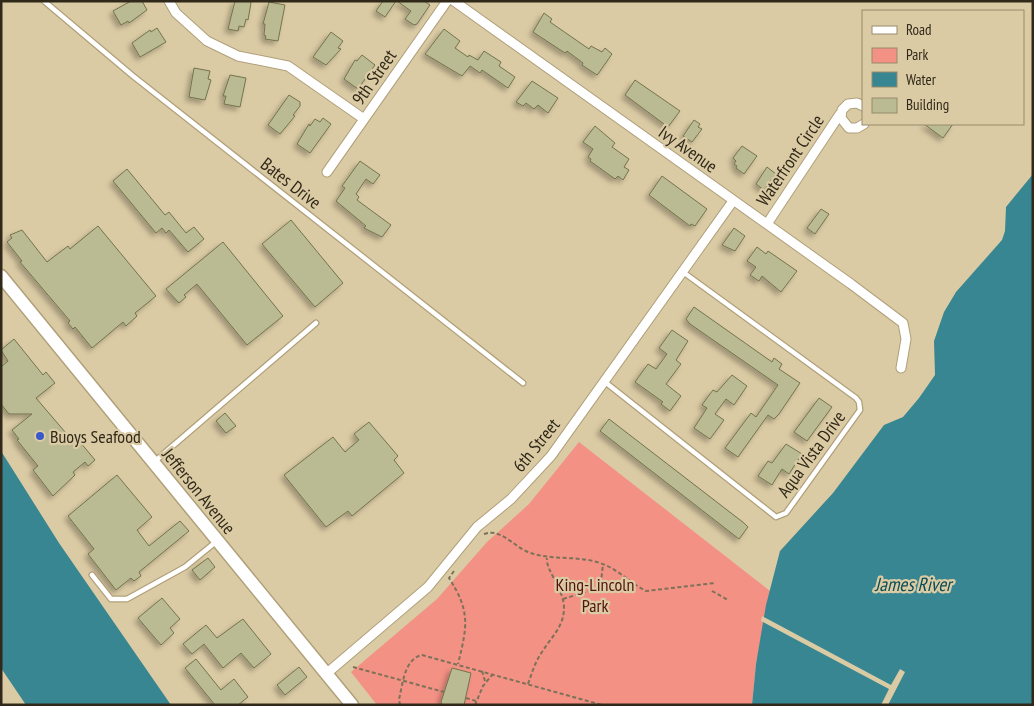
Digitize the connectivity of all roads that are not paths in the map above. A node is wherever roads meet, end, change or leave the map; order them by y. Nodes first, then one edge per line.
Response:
1 (44, 1) edge
2 (169, 1) edge
3 (447, 1) edge
4 (454, 1) edge
5 (862, 106) edge
6 (840, 114) junction
7 (364, 119) junction
8 (862, 125) edge
9 (327, 172) dead end
10 (733, 201) junction
11 (766, 224) junction
12 (682, 272) junction
13 (1, 276) edge
14 (316, 323) dead end
15 (901, 368) dead end
16 (605, 382) junction
17 (523, 383) dead end
18 (153, 463) junction
19 (217, 541) junction
20 (92, 575) dead end
21 (326, 674) junction
22 (352, 705) edge

1 - 17 lane, Bates Drive
2 - 7 street
3 - 7 street, 9th Street
4 - 10 street, Ivy Avenue
5 - 6 street, Waterfront Circle
6 - 8 street, Waterfront Circle
6 - 11 street, Waterfront Circle
7 - 9 street, 9th Street
10 - 11 street, Ivy Avenue
10 - 12 street, 6th Street
11 - 15 street, Ivy Avenue
12 - 16 street, 6th Street
12 - 16 lane, Aqua Vista Drive
13 - 18 street, Jefferson Avenue
14 - 18 lane
16 - 21 street, 6th Street
18 - 19 street, Jefferson Avenue
19 - 20 lane
19 - 21 street, Jefferson Avenue
21 - 22 street, Jefferson Avenue

